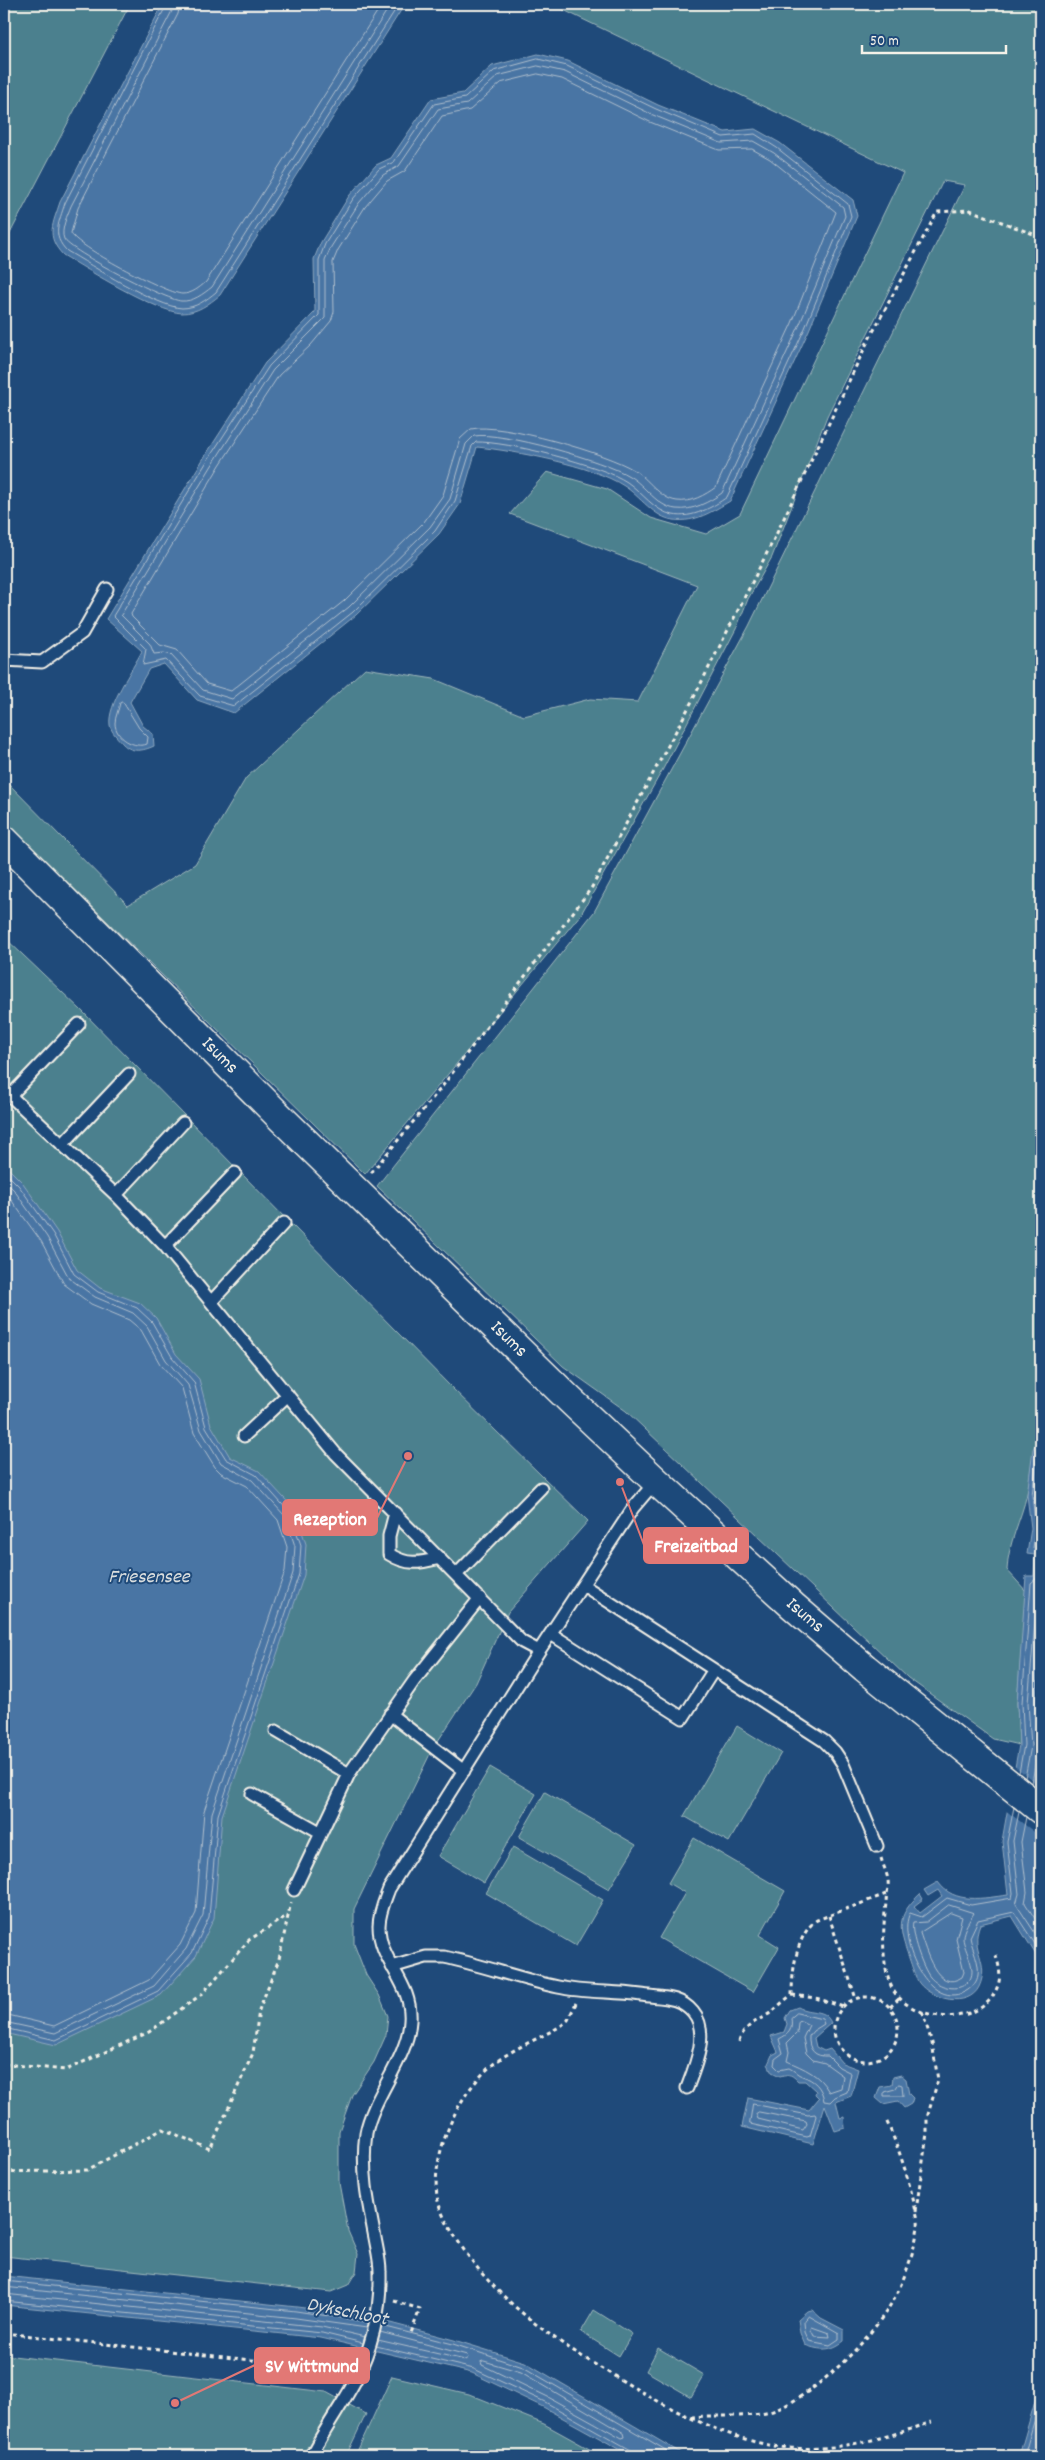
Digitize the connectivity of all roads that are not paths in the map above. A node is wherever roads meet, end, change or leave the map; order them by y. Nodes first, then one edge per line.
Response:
1 (107, 589) dead end
2 (4, 660) edge
3 (4, 840) edge
4 (79, 1024) dead end
5 (129, 1074) dead end
6 (7, 1093) edge
7 (183, 1123) dead end
8 (62, 1145) junction
9 (235, 1173) dead end
10 (116, 1195) junction
11 (284, 1223) dead end
12 (165, 1246) junction
13 (211, 1302) junction
14 (288, 1395) junction
15 (244, 1436) dead end
16 (656, 1481) junction
17 (541, 1488) dead end
18 (395, 1513) junction
19 (440, 1558) junction
20 (456, 1575) junction
21 (583, 1585) junction
22 (480, 1598) junction
23 (550, 1634) junction
24 (538, 1651) junction
25 (713, 1671) junction
26 (390, 1714) junction
27 (276, 1730) dead end
28 (464, 1771) junction
29 (349, 1774) junction
30 (252, 1794) dead end
31 (1041, 1810) edge
32 (320, 1832) junction
33 (878, 1846) road end
34 (294, 1890) road end
35 (392, 1966) junction
36 (687, 2088) dead end
37 (311, 2456) edge

1 - 2 lane
3 - 16 main road, Isums
4 - 6 lane
5 - 8 lane
6 - 8 lane
7 - 10 lane
8 - 10 lane
9 - 12 lane
10 - 12 lane
11 - 13 lane
12 - 13 lane
13 - 14 lane
14 - 15 lane
14 - 18 lane
16 - 21 lane
16 - 31 main road, Isums
17 - 20 lane
18 - 19 lane
18 - 19 lane
19 - 20 lane
20 - 22 lane
21 - 23 lane
21 - 25 lane
22 - 24 lane
22 - 26 lane
23 - 24 lane
23 - 25 lane
24 - 28 lane
25 - 33 lane
26 - 28 lane
26 - 29 lane
27 - 29 lane
28 - 35 lane
29 - 32 lane
30 - 32 lane
32 - 34 lane
35 - 36 lane
35 - 37 lane

